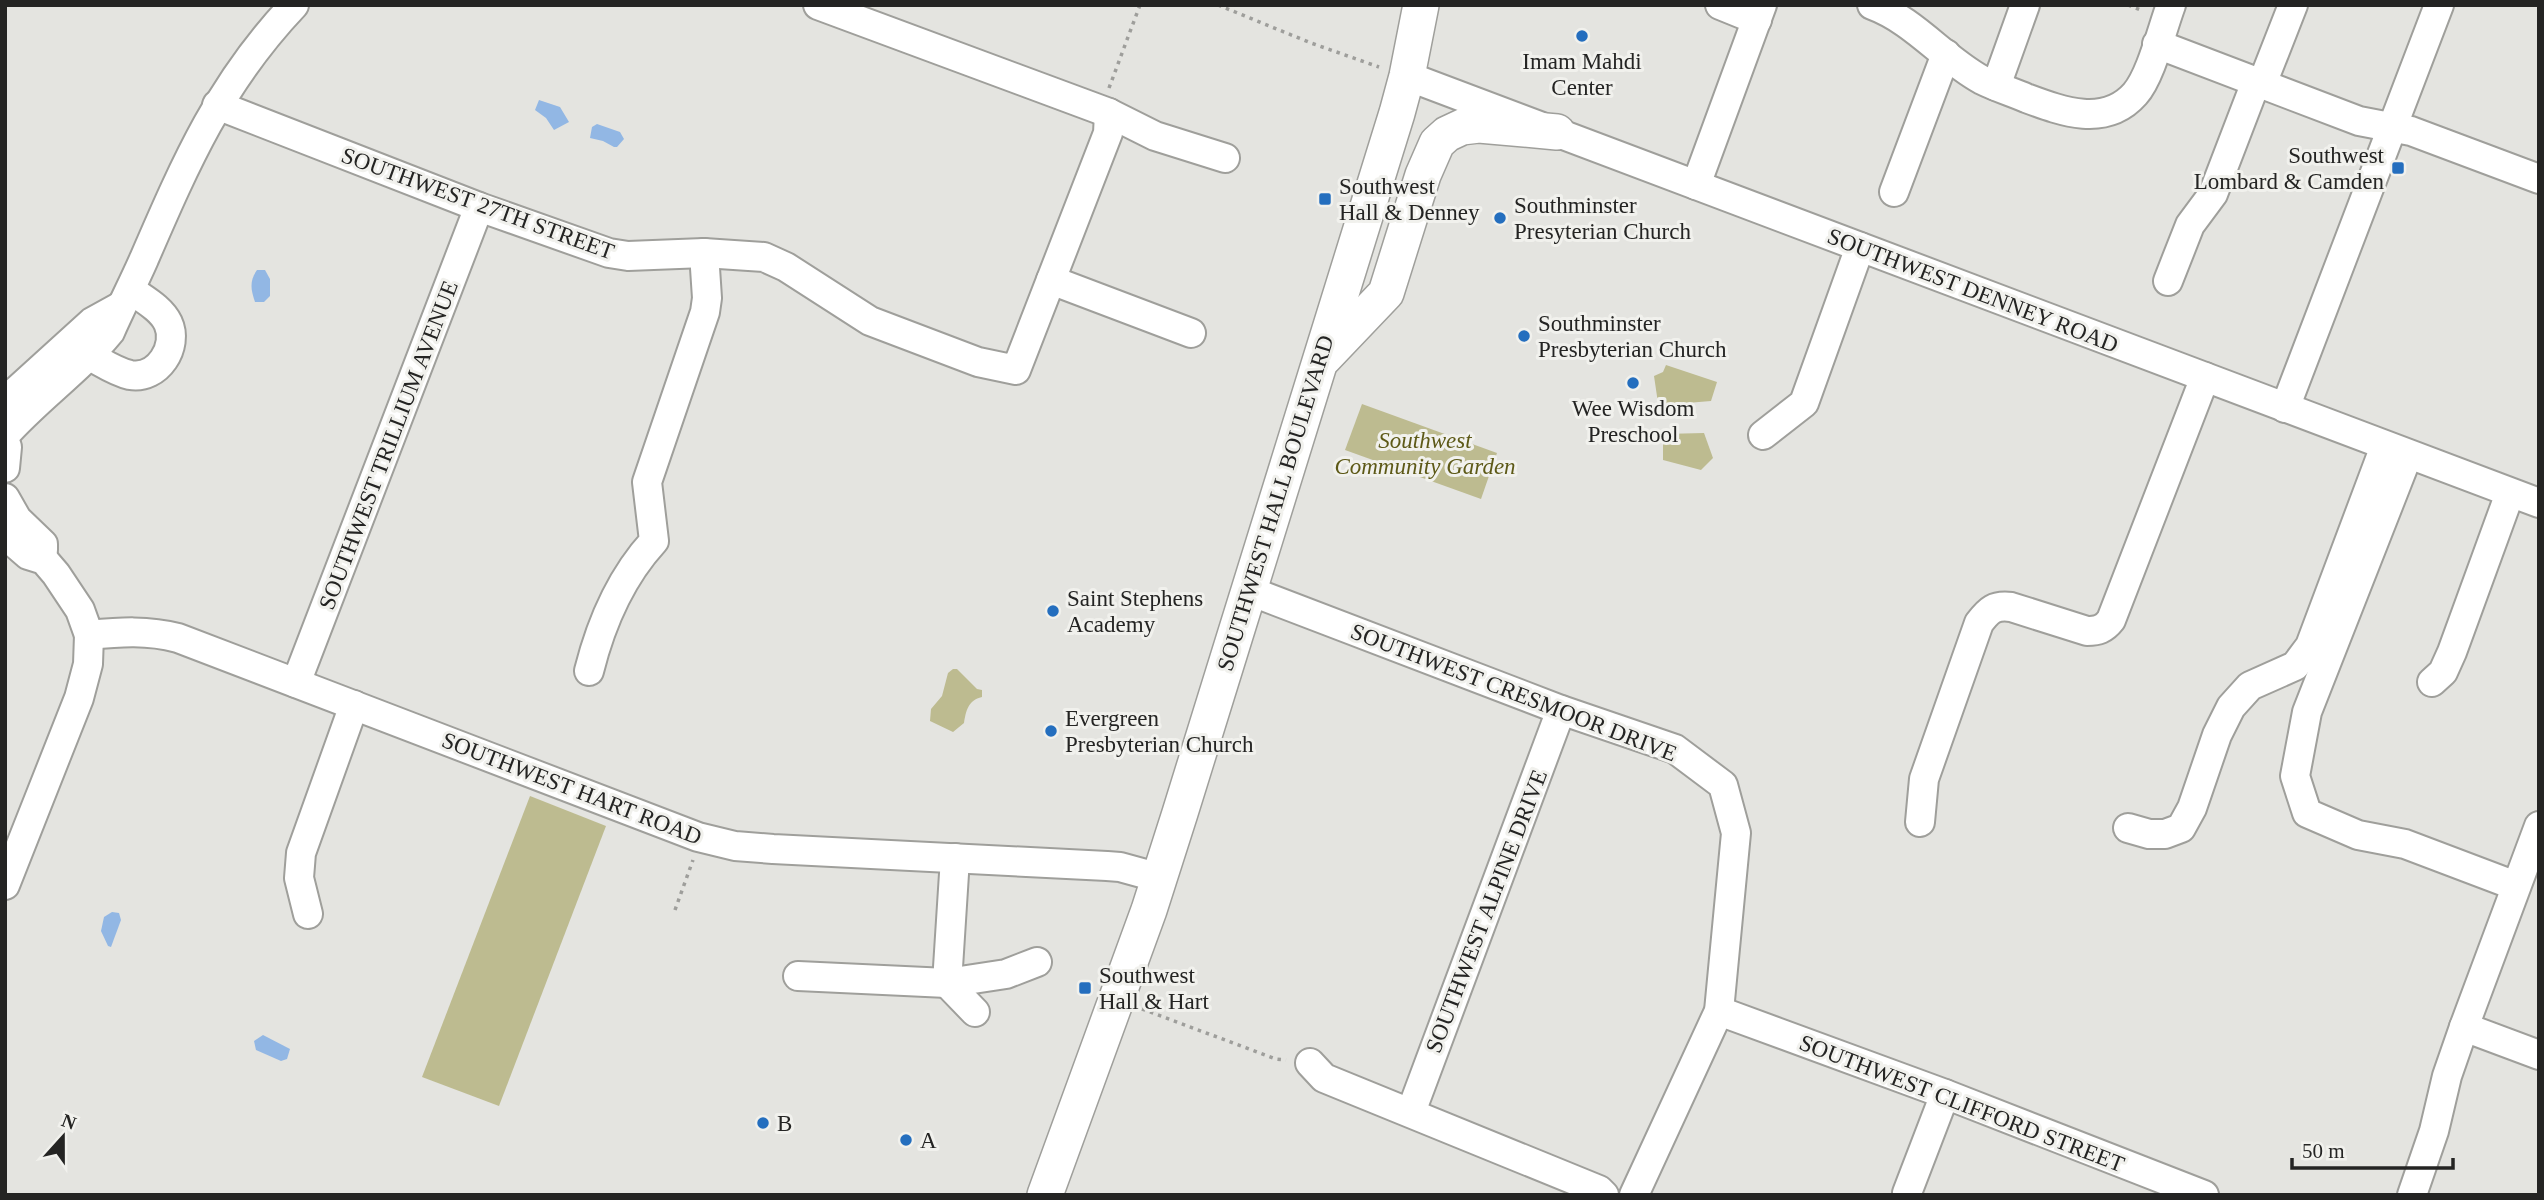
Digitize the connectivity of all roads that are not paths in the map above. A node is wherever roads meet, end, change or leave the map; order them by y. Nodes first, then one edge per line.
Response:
1 (294, 5) edge
2 (818, 5) edge
3 (1421, 5) edge
4 (1720, 5) edge
5 (1872, 5) edge
6 (2025, 5) edge
7 (2293, 5) edge
8 (2438, 5) edge
9 (2159, 9) edge
10 (1760, 13) edge
11 (2157, 44) junction
12 (1946, 54) junction
13 (1407, 76) junction
14 (2259, 83) junction
15 (1996, 86) junction
16 (217, 105) junction
17 (1109, 113) junction
18 (2392, 126) junction
19 (1557, 132) junction
20 (1225, 158) dead end
21 (2539, 179) edge
22 (1696, 185) junction
23 (1894, 192) dead end
24 (479, 206) junction
25 (1860, 247) junction
26 (704, 253) junction
27 (1051, 280) junction
28 (2168, 281) dead end
29 (126, 298) junction
30 (1191, 333) dead end
31 (90, 356) junction
32 (1318, 364) junction
33 (2205, 377) junction
34 (5, 401) edge
35 (2285, 408) junction
36 (5, 435) edge
37 (1763, 435) dead end
38 (5, 442) edge
39 (2396, 450) junction
40 (5, 468) edge
41 (2510, 493) junction
42 (5, 498) edge
43 (2539, 503) edge
44 (5, 535) edge
45 (44, 560) junction
46 (1250, 591) junction
47 (89, 635) junction
48 (589, 671) dead end
49 (2432, 682) dead end
50 (296, 683) junction
51 (354, 705) junction
52 (1561, 710) junction
53 (1920, 822) dead end
54 (2539, 827) edge
55 (2128, 828) dead end
56 (955, 858) junction
57 (1160, 878) junction
58 (5, 886) edge
59 (2516, 886) junction
60 (308, 914) dead end
61 (1037, 962) dead end
62 (798, 976) dead end
63 (947, 983) junction
64 (1719, 1011) junction
65 (975, 1012) dead end
66 (2464, 1027) junction
67 (2539, 1055) edge
68 (1310, 1063) road end
69 (1945, 1094) junction
70 (1410, 1112) junction
71 (2172, 1189) edge
72 (1907, 1194) edge
73 (1045, 1195) edge
74 (1604, 1195) edge
75 (1634, 1195) edge
76 (2203, 1195) edge
77 (2412, 1195) edge

1 - 16 street
2 - 17 street
3 - 13 main road, SOUTHWEST HALL BOULEVARD
4 - 10 street
5 - 12 street
6 - 15 street
7 - 14 street
8 - 18 street
9 - 11 street
10 - 22 street
11 - 14 street
11 - 15 street
12 - 15 street
12 - 23 street
13 - 19 street, SOUTHWEST DENNEY ROAD
13 - 32 main road, SOUTHWEST HALL BOULEVARD
14 - 18 street
14 - 28 street
16 - 24 street, SOUTHWEST 27TH STREET
16 - 29 street
17 - 20 street
17 - 27 street
18 - 21 street
18 - 35 street
19 - 22 street, SOUTHWEST DENNEY ROAD
19 - 32 main road
22 - 25 street, SOUTHWEST DENNEY ROAD
24 - 26 street, SOUTHWEST 27TH STREET
24 - 50 street, SOUTHWEST TRILLIUM AVENUE
25 - 33 street, SOUTHWEST DENNEY ROAD
25 - 37 street
26 - 27 street, SOUTHWEST 27TH STREET
26 - 48 street
27 - 30 street
29 - 31 street
29 - 31 street
29 - 34 street
31 - 36 street
32 - 46 main road, SOUTHWEST HALL BOULEVARD
33 - 35 street, SOUTHWEST DENNEY ROAD
33 - 53 street
35 - 39 street, SOUTHWEST DENNEY ROAD
38 - 40 street
39 - 41 street, SOUTHWEST DENNEY ROAD
39 - 55 street
39 - 59 street
41 - 43 street, SOUTHWEST DENNEY ROAD
41 - 49 street
42 - 45 street
44 - 45 street
45 - 47 street
46 - 52 street, SOUTHWEST CRESMOOR DRIVE
46 - 57 main road, SOUTHWEST HALL BOULEVARD
47 - 50 street, SOUTHWEST HART ROAD
47 - 58 street
50 - 51 street, SOUTHWEST HART ROAD
51 - 56 street, SOUTHWEST HART ROAD
51 - 60 street
52 - 64 street, SOUTHWEST CRESMOOR DRIVE
52 - 70 street, SOUTHWEST ALPINE DRIVE
54 - 59 street
56 - 57 street, SOUTHWEST HART ROAD
56 - 63 street
57 - 73 main road, SOUTHWEST HALL BOULEVARD
59 - 66 street
61 - 63 street
62 - 63 street
63 - 65 street
64 - 69 street, SOUTHWEST CLIFFORD STREET
64 - 75 street, SOUTHWEST CRESMOOR DRIVE
66 - 67 street
66 - 77 street
68 - 70 street
69 - 71 street, SOUTHWEST CLIFFORD STREET
69 - 72 street
70 - 74 street
71 - 76 street, SOUTHWEST CLIFFORD STREET

